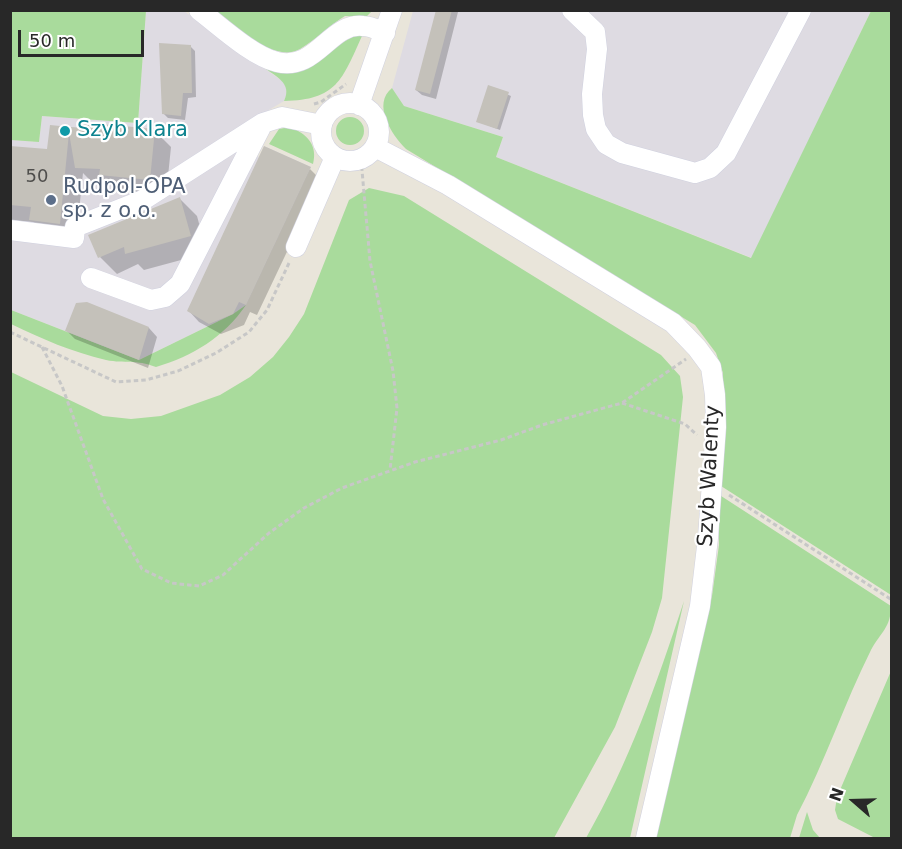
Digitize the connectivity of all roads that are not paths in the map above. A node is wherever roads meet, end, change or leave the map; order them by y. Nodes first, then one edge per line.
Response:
1 (199, 10) edge
2 (392, 10) edge
3 (801, 10) edge
4 (573, 11) edge
5 (385, 33) junction
6 (359, 105) junction
7 (263, 123) junction
8 (322, 125) junction
9 (368, 153) junction
10 (335, 157) junction
11 (10, 230) edge
12 (296, 247) road end
13 (92, 278) dead end
14 (646, 838) edge

1 - 5 street
2 - 5 street
3 - 4 street
5 - 6 street
6 - 8 street
6 - 9 street
7 - 8 street
7 - 11 street
7 - 13 street
8 - 10 street
9 - 10 street
9 - 14 street, Szyb Walenty
10 - 12 street

